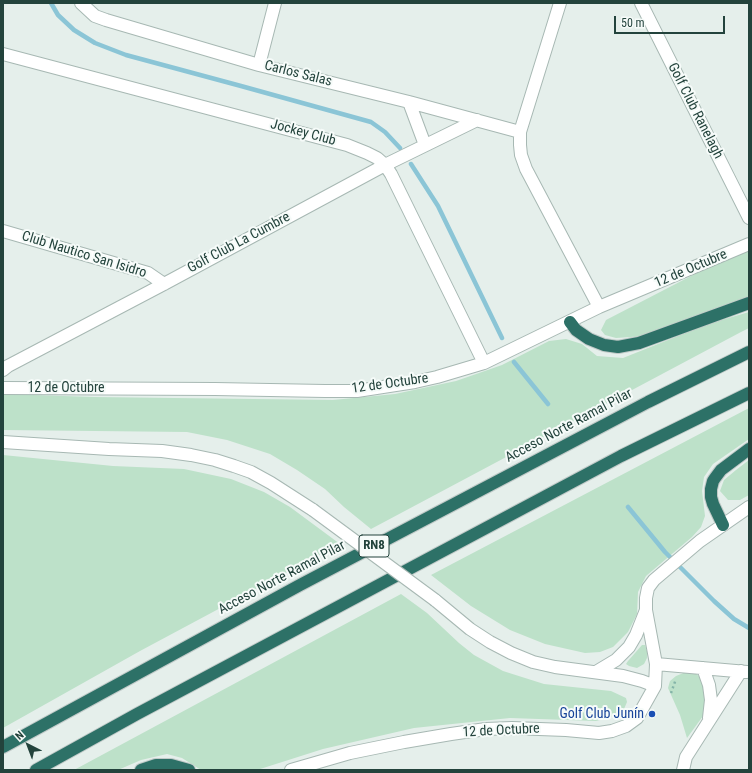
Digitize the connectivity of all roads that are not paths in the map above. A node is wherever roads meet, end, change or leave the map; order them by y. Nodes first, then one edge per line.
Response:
1 (81, 3) edge
2 (275, 3) edge
3 (560, 3) edge
4 (641, 3) edge
5 (3, 54) edge
6 (259, 65) junction
7 (409, 102) junction
8 (477, 120) junction
9 (520, 132) junction
10 (425, 145) junction
11 (385, 165) junction
12 (749, 218) edge
13 (3, 231) edge
14 (749, 244) edge
15 (164, 284) junction
16 (749, 303) edge
17 (599, 307) junction
18 (570, 322) junction
19 (749, 352) edge
20 (484, 363) junction
21 (3, 370) edge
22 (3, 388) edge
23 (749, 393) edge
24 (3, 442) edge
25 (749, 449) edge
26 (749, 507) edge
27 (723, 525) junction
28 (646, 610) junction
29 (656, 664) junction
30 (703, 668) junction
31 (745, 671) edge
32 (596, 672) junction
33 (655, 686) junction
34 (709, 722) junction
35 (3, 747) edge
36 (175, 768) edge
37 (36, 770) edge
38 (140, 770) edge
39 (188, 770) edge
40 (291, 770) edge
41 (683, 770) edge

1 - 6 street, Carlos Salas
2 - 6 street
3 - 9 street
4 - 12 street, Golf Club Ranelagh
5 - 11 street, Jockey Club
6 - 7 street, Carlos Salas
7 - 8 street, Carlos Salas
7 - 10 street
8 - 9 street, Carlos Salas
8 - 10 street, Golf Club La Cumbre
9 - 17 street
10 - 11 street, Golf Club La Cumbre
11 - 15 street, Golf Club La Cumbre
11 - 20 street, Jockey Club
13 - 15 street, Club Nautico San Isidro
14 - 17 street, 12 de Octubre
15 - 21 street, Golf Club La Cumbre
16 - 18 highway
17 - 18 street, 12 de Octubre
18 - 20 street, 12 de Octubre
19 - 35 highway, Acceso Norte Ramal Pilar / RN8
20 - 22 street, 12 de Octubre
23 - 37 highway, RN8
24 - 32 street, bridge
25 - 27 highway
26 - 27 street, 12 de Octubre
27 - 28 street, 12 de Octubre
28 - 29 street, 12 de Octubre
28 - 32 street
29 - 30 street
29 - 33 street, 12 de Octubre
30 - 31 street
30 - 34 street
31 - 34 street
32 - 33 street
33 - 40 street, 12 de Octubre
34 - 41 street
36 - 38 highway
36 - 39 highway

